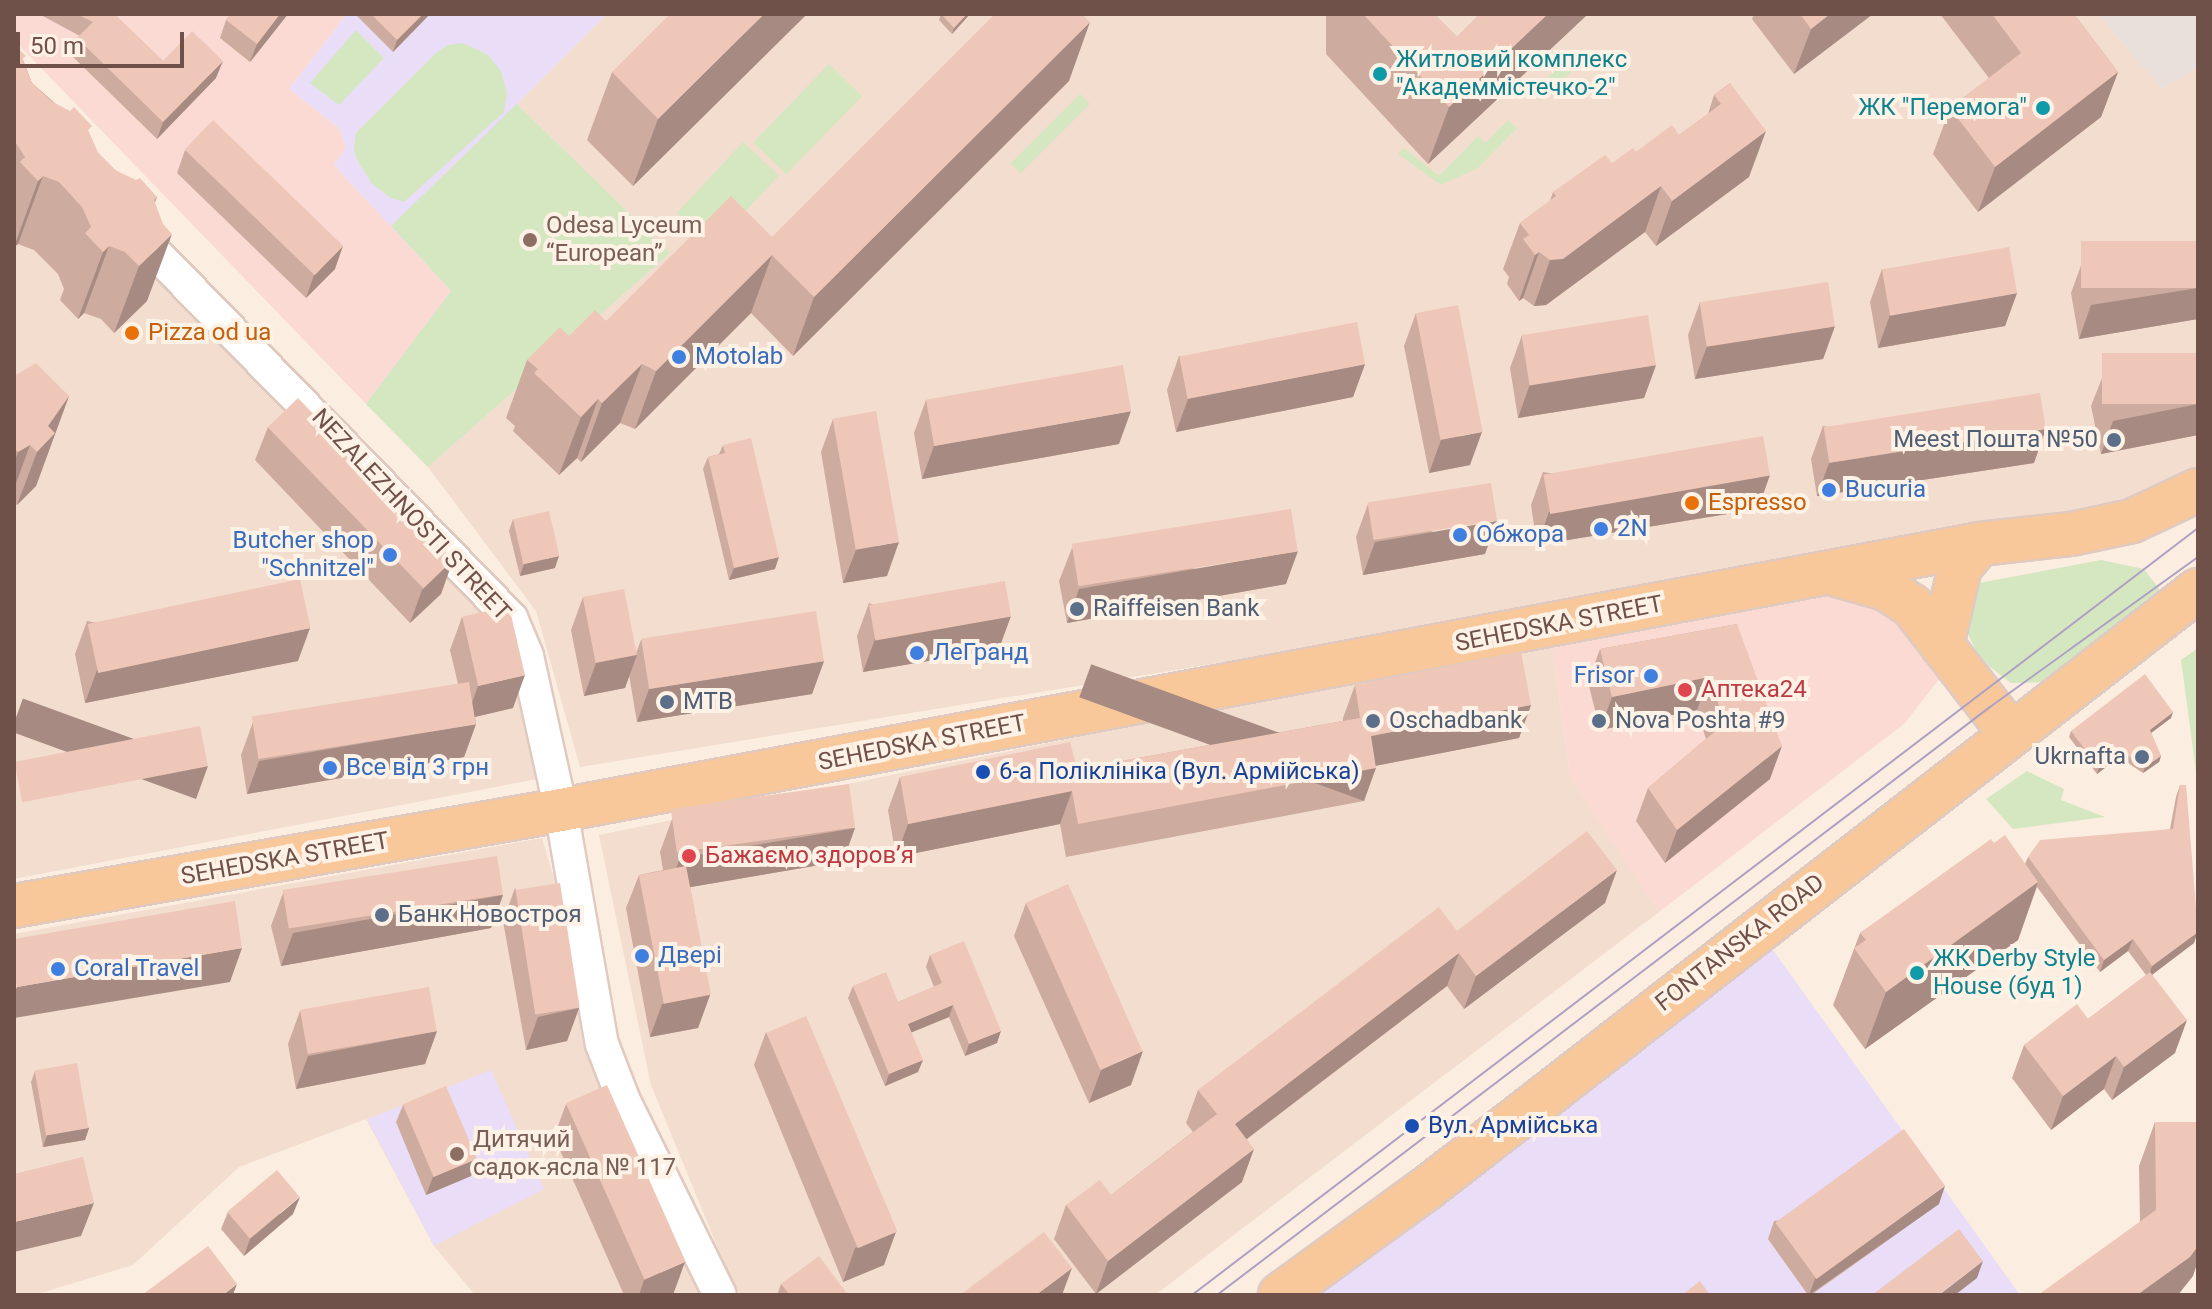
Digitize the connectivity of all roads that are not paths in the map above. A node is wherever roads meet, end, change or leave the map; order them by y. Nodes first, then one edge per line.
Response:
1 (110, 207) edge
2 (2198, 490) edge
3 (1979, 544) junction
4 (1829, 573) junction
5 (2198, 590) edge
6 (1942, 645) junction
7 (2010, 733) junction
8 (561, 810) junction
9 (14, 906) edge
10 (720, 1295) edge
11 (1280, 1295) edge

1 - 8 street, NEZALEZHNOSTI STREET
2 - 3 main road, SEHEDSKA STREET
3 - 4 main road, SEHEDSKA STREET
3 - 6 main road
4 - 6 main road, SEHEDSKA STREET
4 - 8 main road, SEHEDSKA STREET
5 - 7 main road, FONTANSKA ROAD
6 - 7 main road, SEHEDSKA STREET
7 - 11 main road, FONTANSKA ROAD
8 - 9 main road, SEHEDSKA STREET
8 - 10 street, NEZALEZHNOSTI STREET

